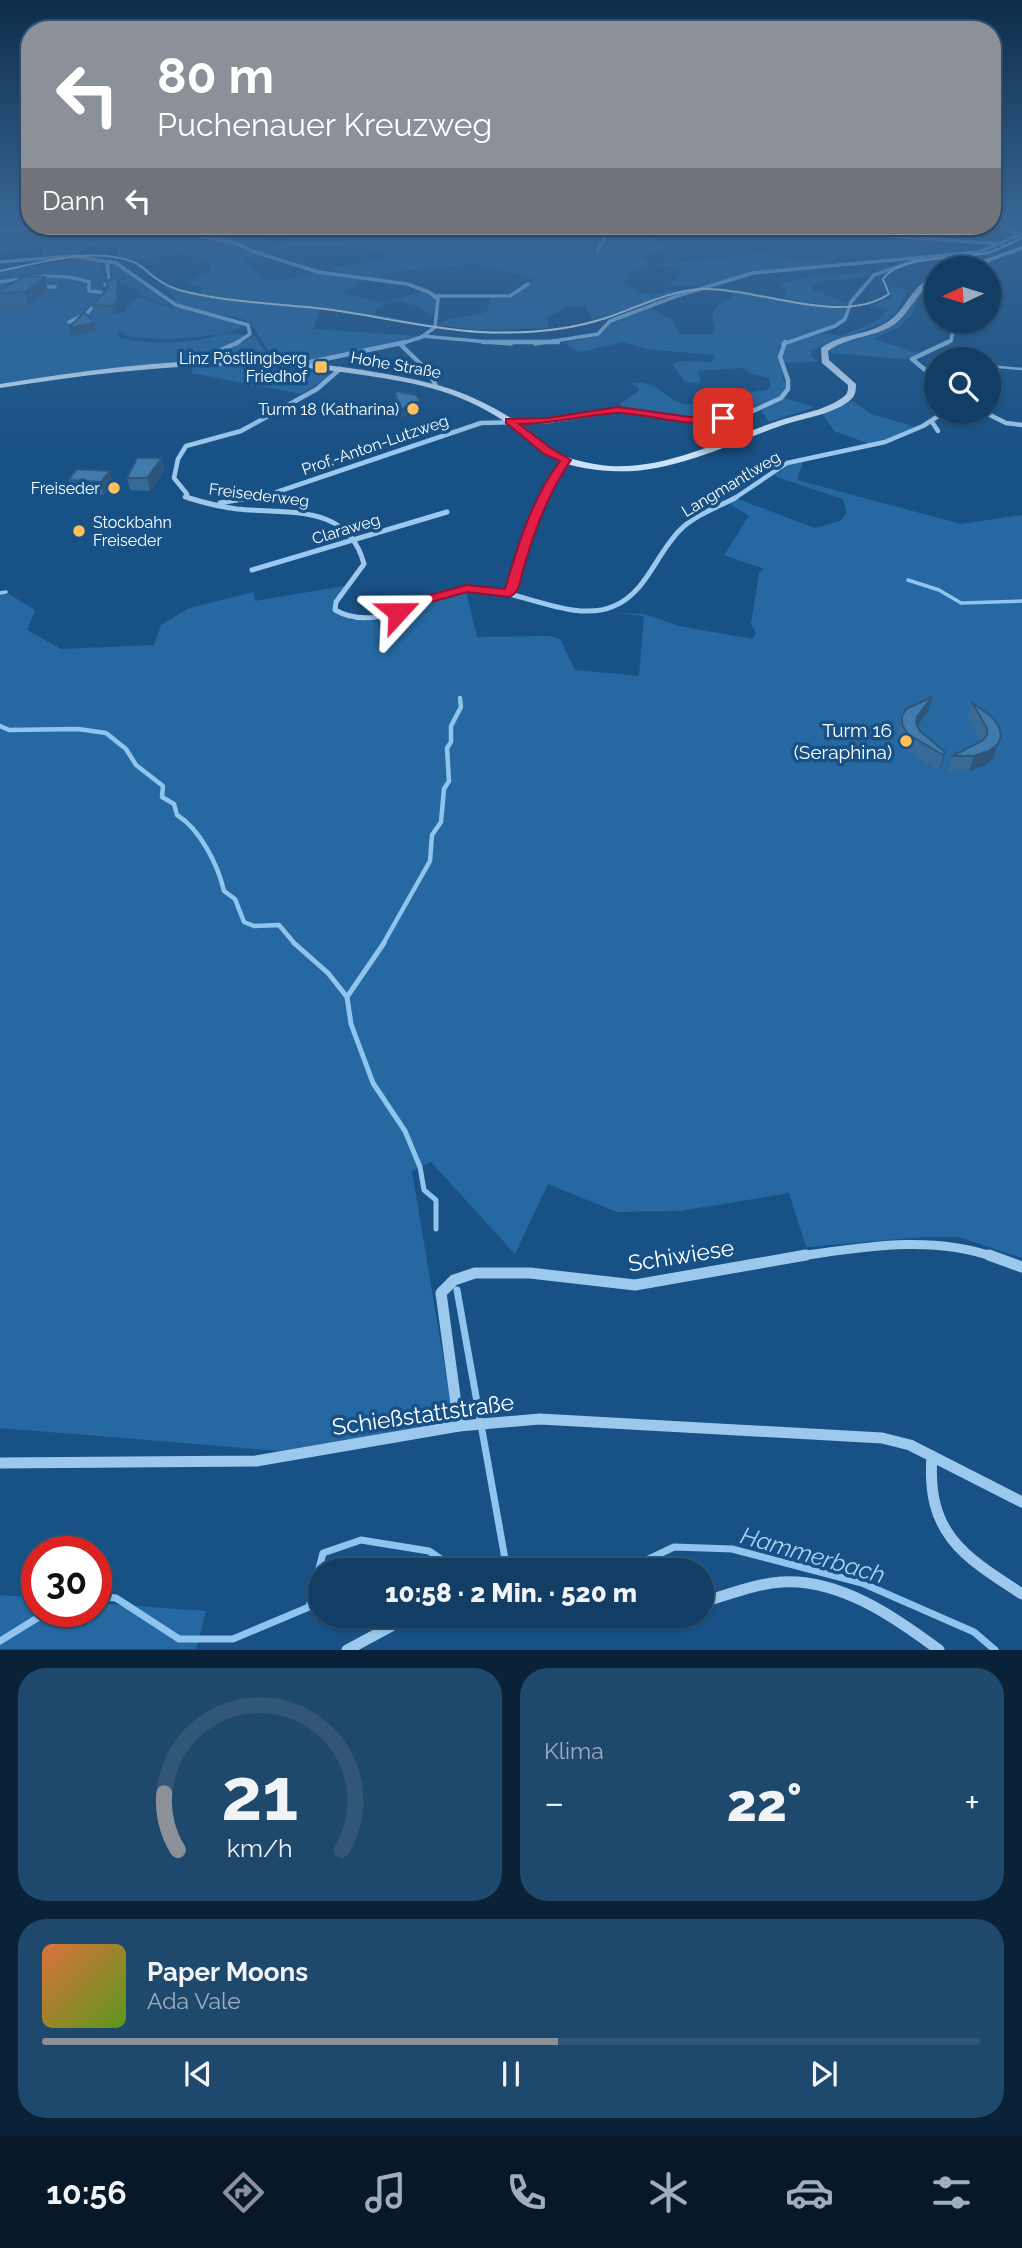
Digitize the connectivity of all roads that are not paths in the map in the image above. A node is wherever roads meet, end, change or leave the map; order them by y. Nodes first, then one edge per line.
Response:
1 (100, 296) edge
2 (162, 296) edge
3 (436, 296) joint
4 (510, 296) edge
5 (677, 296) edge
6 (856, 296) edge
7 (911, 296) edge
8 (69, 322) dead end
9 (953, 333) edge
10 (422, 336) junction
11 (400, 344) junction
12 (938, 347) edge
13 (924, 353) edge
14 (202, 363) junction
15 (301, 364) junction
16 (340, 369) junction
17 (924, 369) edge
18 (0, 386) edge
19 (436, 386) junction
20 (1001, 420) edge
21 (509, 421) junction
22 (928, 424) edge
23 (933, 424) edge
24 (1022, 425) edge
25 (938, 431) dead end
26 (566, 460) junction
27 (238, 502) junction
28 (208, 503) junction
29 (235, 509) junction
30 (447, 512) dead end
31 (356, 539) junction
32 (252, 570) dead end
33 (509, 593) junction
34 (1022, 1268) edge
35 (458, 1426) junction
36 (932, 1456) junction
37 (0, 1463) edge
38 (1022, 1502) edge
39 (1022, 1594) edge
40 (714, 1599) edge
41 (388, 1628) edge
42 (347, 1650) edge
43 (939, 1650) edge

1 - 8 street
2 - 14 street
3 - 4 street
3 - 10 street
5 - 10 street
6 - 21 street, Prof.-Anton-Lutzweg
7 - 26 main road, Hohe Straße
9 - 12 street
10 - 11 street
11 - 15 street
11 - 19 street
13 - 17 street
14 - 15 main road, Hohe Straße
14 - 18 main road, Hohe Straße
15 - 16 main road, Hohe Straße
16 - 19 main road, Hohe Straße
16 - 28 street, Freisederweg
19 - 21 main road, Hohe Straße
20 - 24 street
21 - 26 main road, Hohe Straße
21 - 27 street, Prof.-Anton-Lutzweg
22 - 33 street, Langmantlweg
23 - 25 street
26 - 33 street
27 - 28 street, Prof.-Anton-Lutzweg
27 - 29 street
28 - 29 street, Freisederweg
29 - 31 street, Freisederweg
30 - 31 street, Claraweg
31 - 32 street, Claraweg
31 - 33 street
34 - 35 street, Schiwiese
35 - 36 street, Schießstattstraße
35 - 37 street, Schießstattstraße
36 - 38 street, Schießstattstraße
36 - 39 street
40 - 43 street
41 - 42 street

